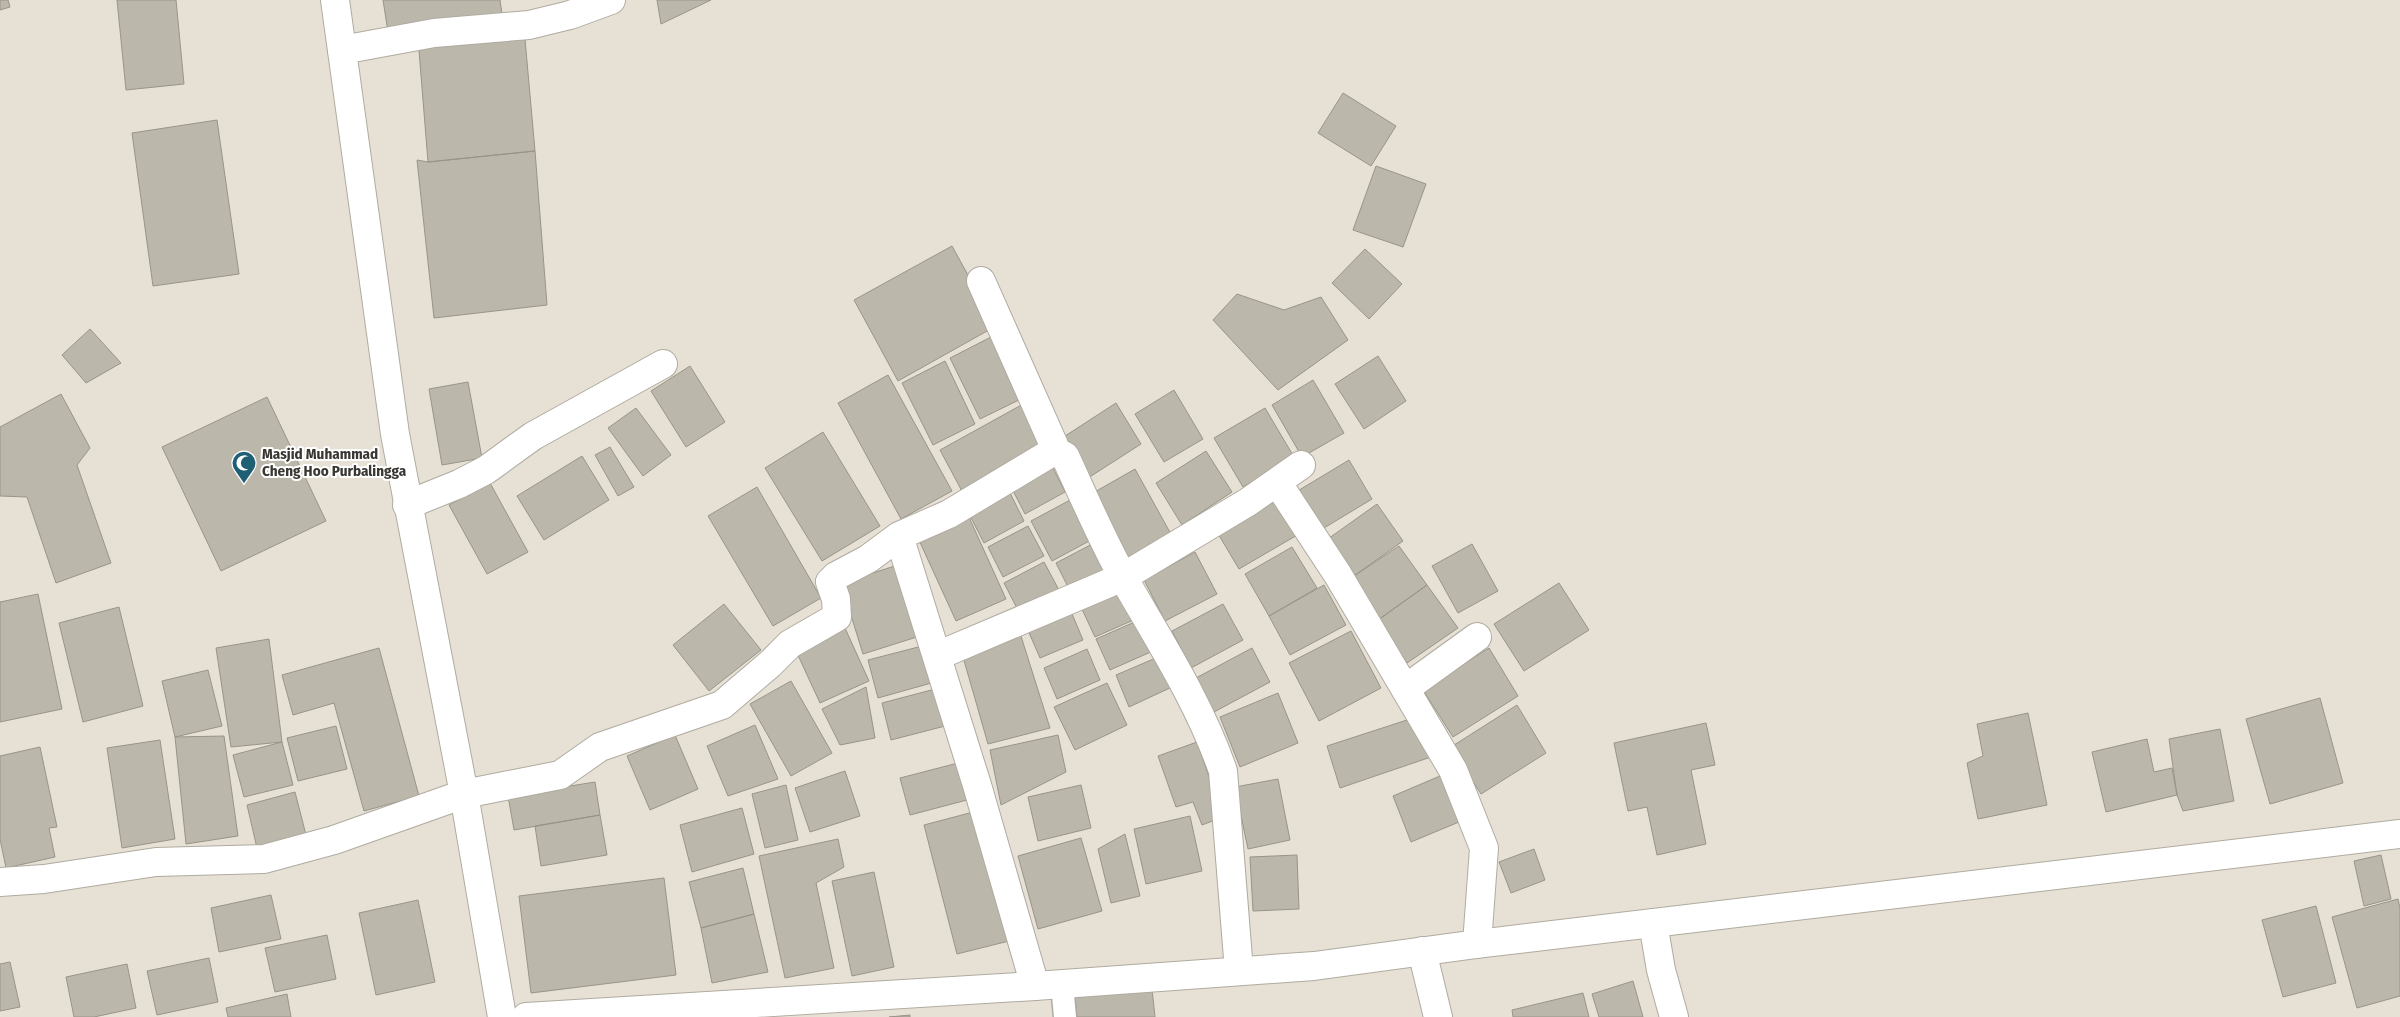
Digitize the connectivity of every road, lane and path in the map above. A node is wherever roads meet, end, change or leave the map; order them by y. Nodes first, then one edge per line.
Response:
1 (335, 0) edge
2 (611, 0) edge
3 (342, 50) junction
4 (981, 281) dead end
5 (663, 364) dead end
6 (1058, 452) junction
7 (1301, 465) dead end
8 (1277, 482) junction
9 (407, 505) junction
10 (899, 536) junction
11 (1123, 577) junction
12 (1477, 636) dead end
13 (937, 656) junction
14 (1404, 689) junction
15 (464, 794) junction
16 (2400, 834) edge
17 (0, 882) edge
18 (1653, 923) junction
19 (1476, 944) junction
20 (1422, 951) junction
21 (1239, 971) junction
22 (1062, 984) junction
23 (1035, 986) junction
24 (502, 1017) edge
25 (526, 1017) edge
26 (1065, 1017) edge
27 (1438, 1017) edge
28 (1674, 1017) edge

1 - 3 street
2 - 3 street
3 - 9 street
4 - 6 street
5 - 9 street
6 - 10 street
6 - 11 street
7 - 8 street
8 - 11 street
8 - 14 street
9 - 15 street
10 - 13 street
10 - 15 street
11 - 13 street
11 - 21 street
12 - 14 street
13 - 23 street
14 - 19 street
15 - 17 street
15 - 24 street
16 - 18 street
18 - 19 street
18 - 28 street
19 - 20 street
20 - 21 street
20 - 27 street
21 - 22 street
22 - 23 street
22 - 26 lane
23 - 25 street

